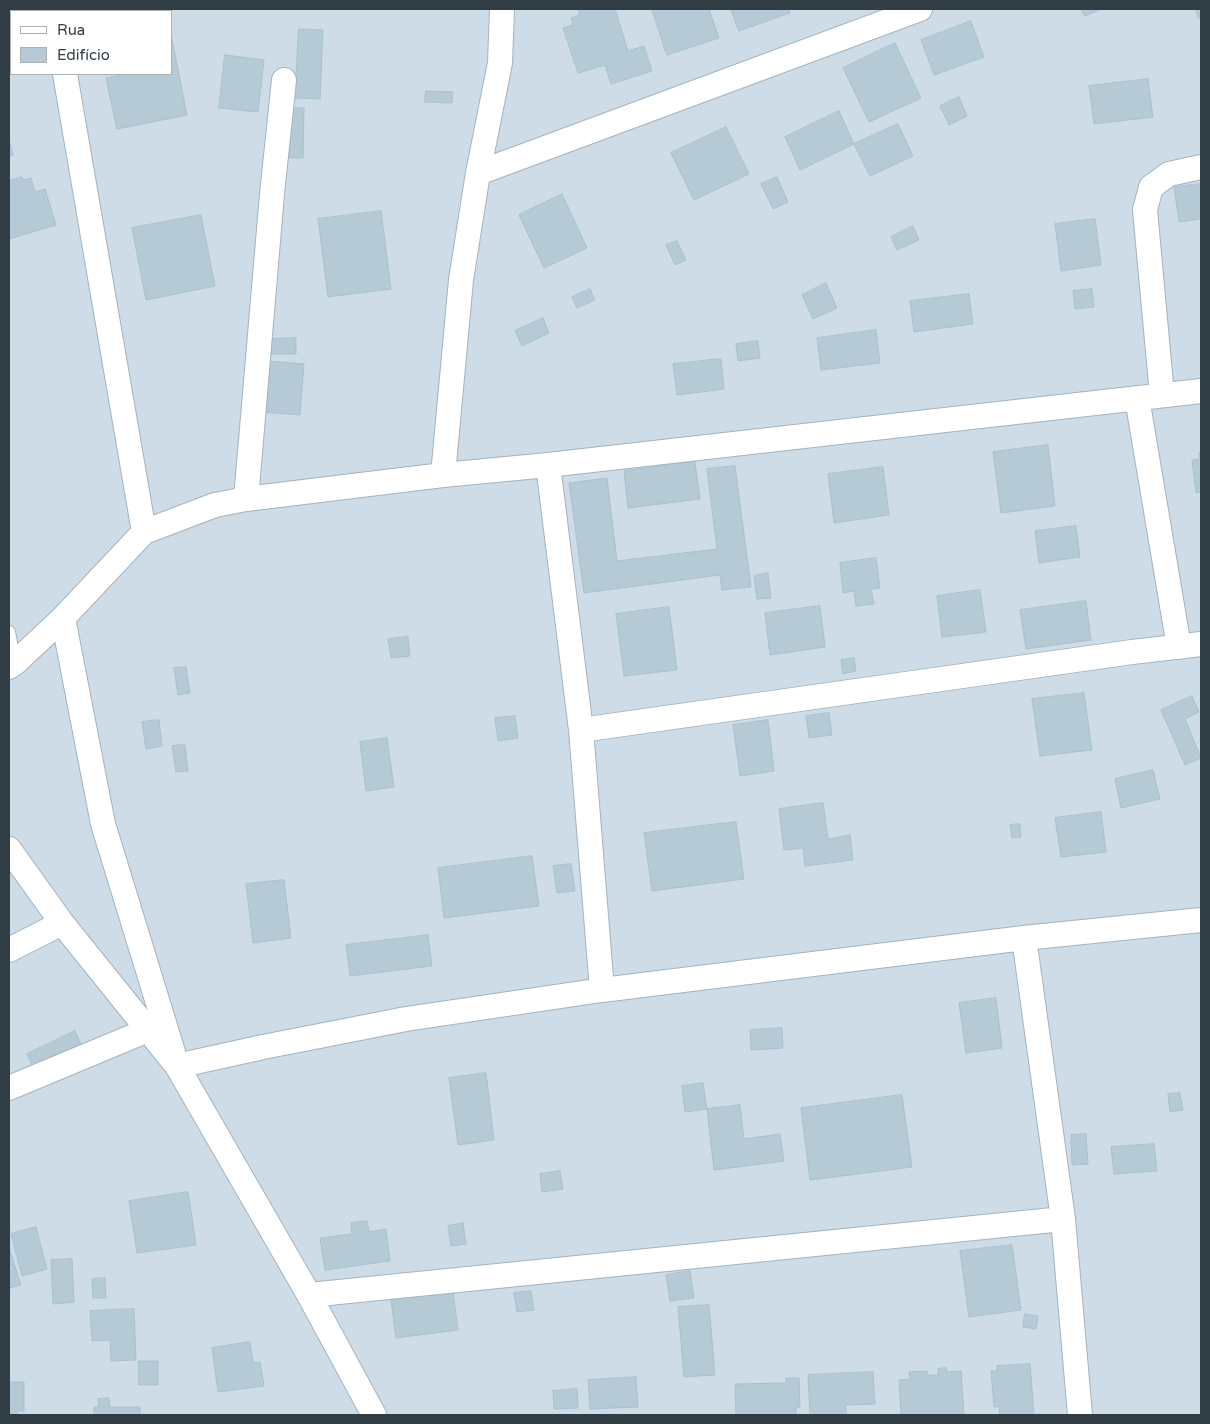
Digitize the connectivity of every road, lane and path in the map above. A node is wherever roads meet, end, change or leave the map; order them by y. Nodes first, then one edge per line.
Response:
1 (502, 9) edge
2 (920, 9) edge
3 (65, 75) edge
4 (284, 80) dead end
5 (1201, 167) edge
6 (478, 173) junction
7 (1201, 391) edge
8 (1162, 395) junction
9 (1137, 398) junction
10 (548, 465) junction
11 (443, 475) junction
12 (246, 499) junction
13 (144, 532) junction
14 (63, 618) junction
15 (9, 632) edge
16 (1190, 645) edge
17 (12, 665) edge
18 (581, 730) junction
19 (9, 849) edge
20 (1201, 920) edge
21 (62, 923) junction
22 (1024, 938) junction
23 (9, 950) edge
24 (602, 990) junction
25 (148, 1030) junction
26 (177, 1066) junction
27 (9, 1088) edge
28 (1062, 1218) junction
29 (309, 1295) junction
30 (374, 1415) edge
31 (1080, 1415) edge

1 - 6 street
2 - 6 street
3 - 13 street
4 - 12 street
5 - 8 street
6 - 11 street
7 - 8 street
8 - 9 street
9 - 10 street
9 - 16 street
10 - 11 street
10 - 18 street
11 - 12 street
12 - 13 street
13 - 14 street
14 - 17 street
14 - 26 street
15 - 17 lane
16 - 18 street
18 - 24 street
19 - 21 street
20 - 22 street
21 - 23 street
21 - 25 street
22 - 24 street
22 - 28 street
24 - 26 street
25 - 26 street
25 - 27 street
26 - 29 street
28 - 29 street
28 - 31 street
29 - 30 street

